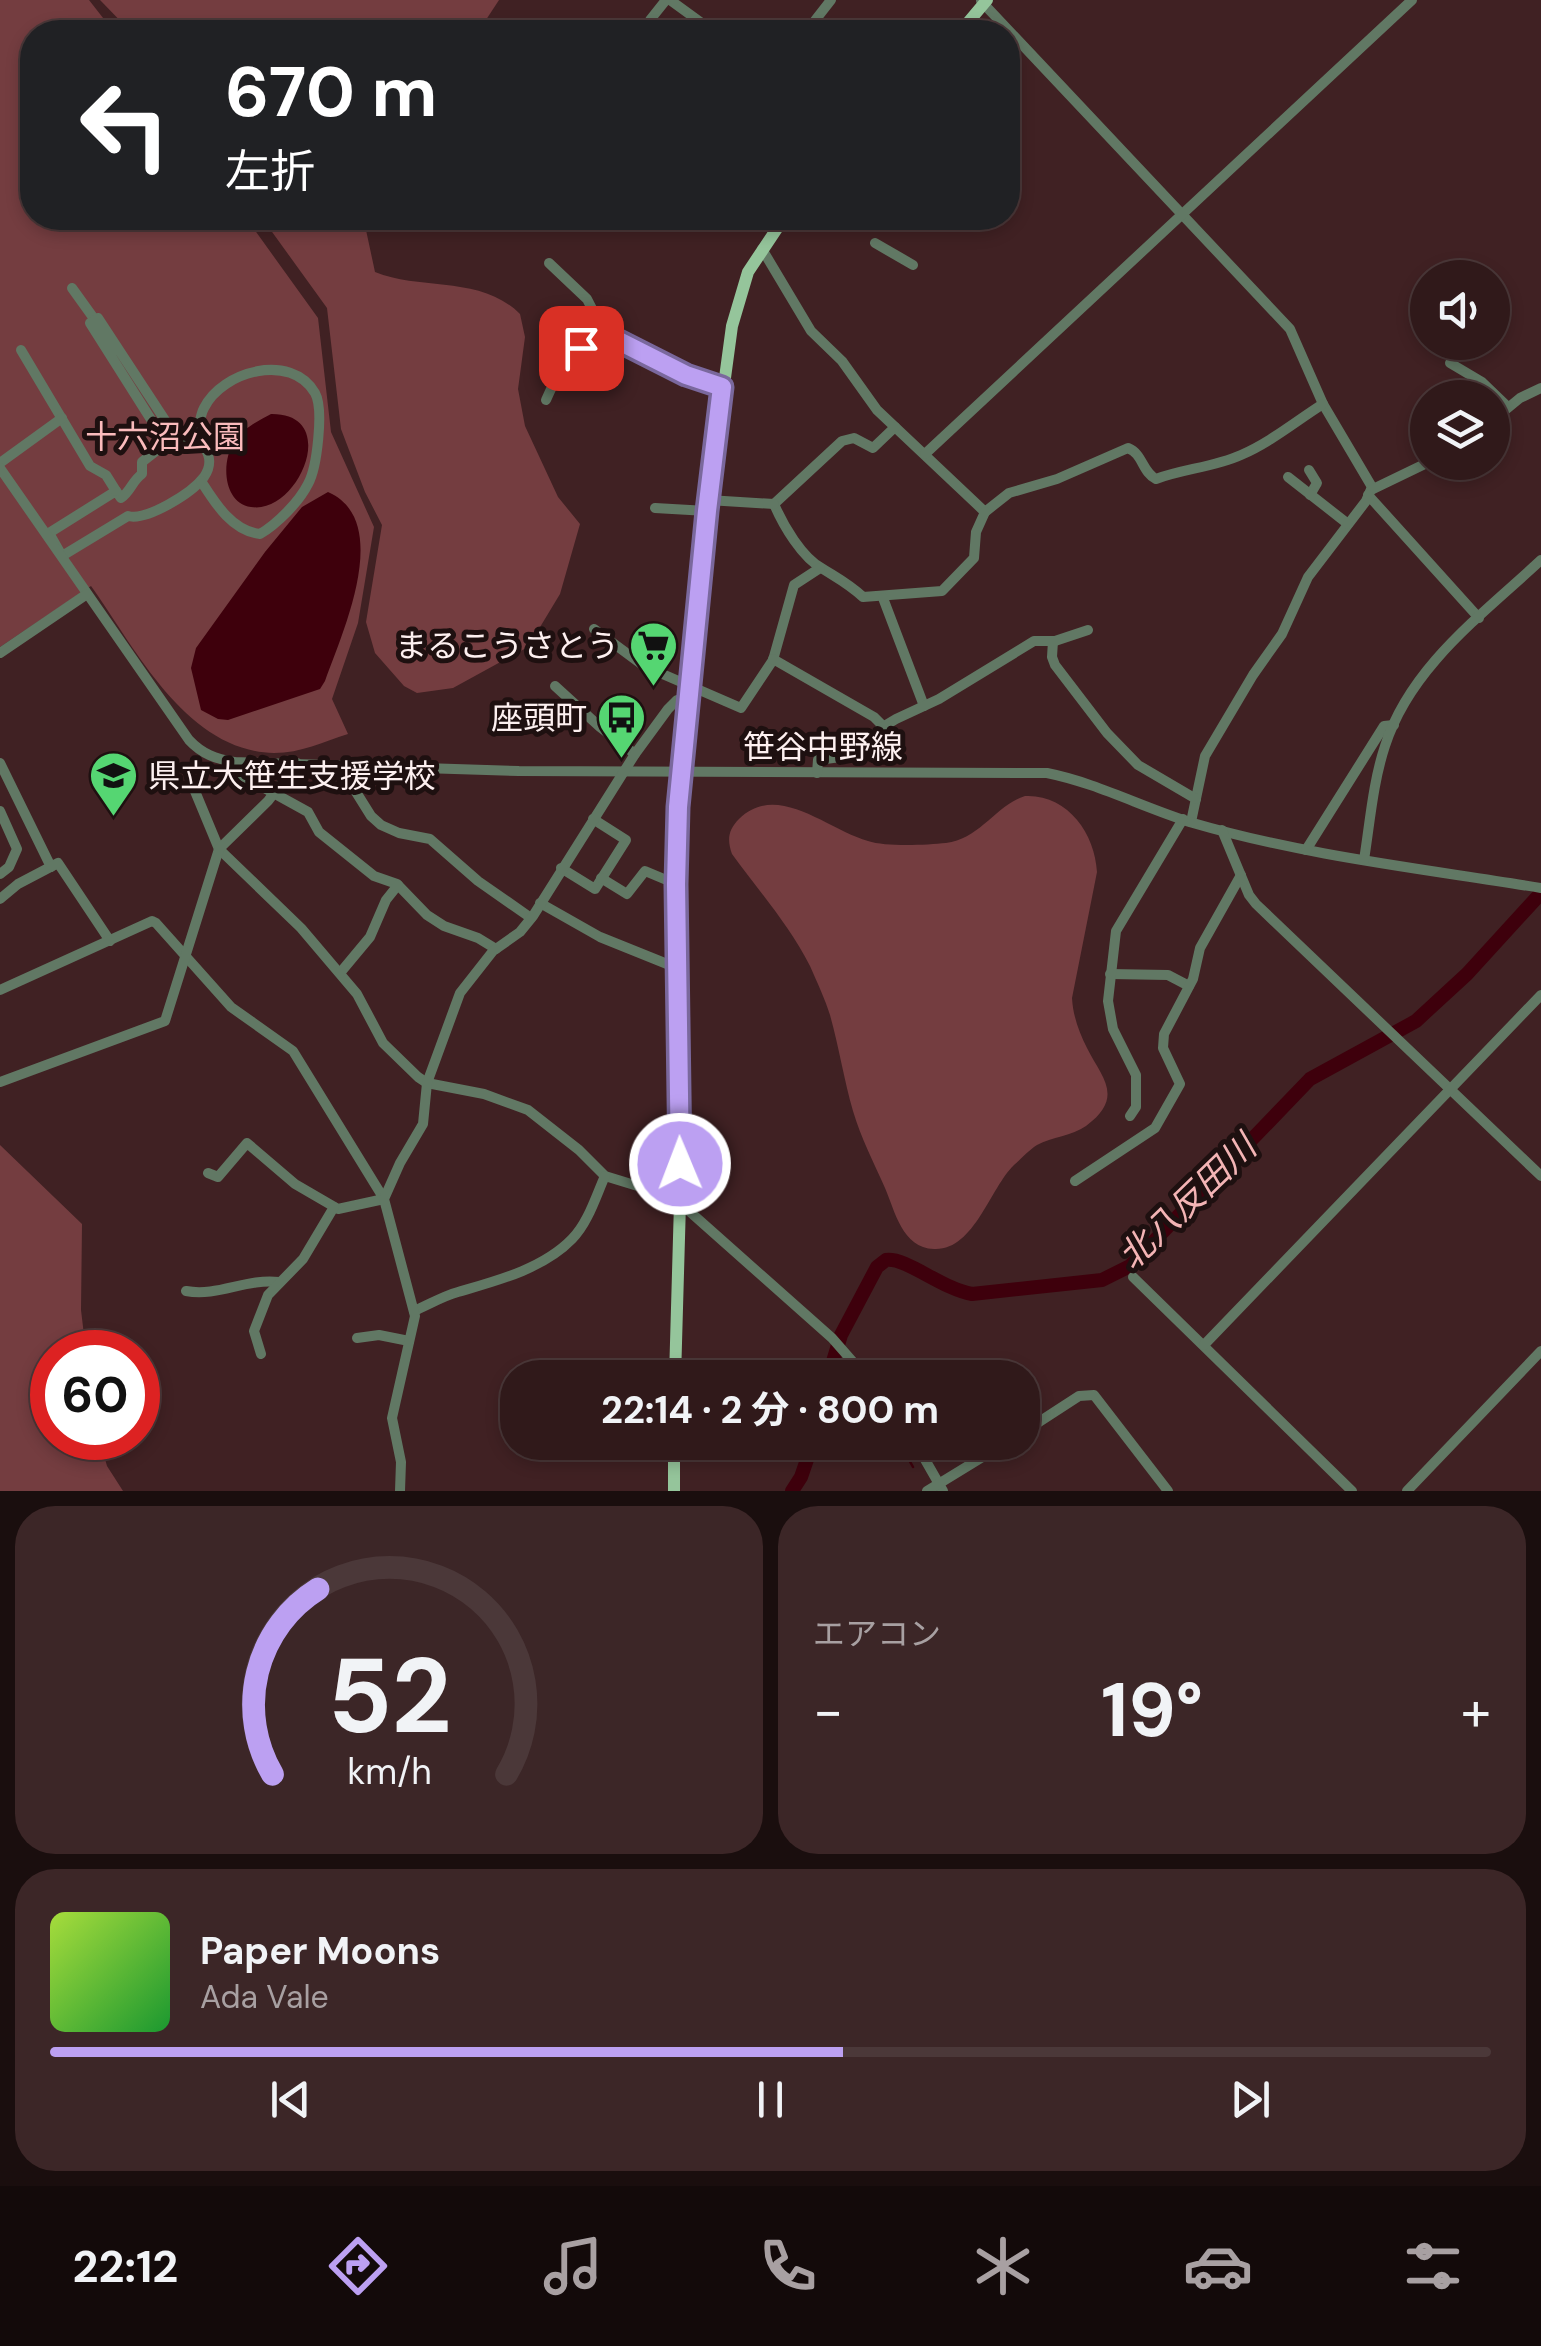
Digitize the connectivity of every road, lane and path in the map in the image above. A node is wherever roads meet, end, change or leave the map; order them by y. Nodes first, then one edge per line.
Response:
1 (668, 0) edge
2 (831, 0) edge
3 (1412, 0) edge
4 (983, 1) edge
5 (650, 20) edge
6 (697, 20) edge
7 (815, 20) edge
8 (1001, 20) edge
9 (1020, 41) edge
10 (1182, 214) junction
11 (775, 230) edge
12 (875, 243) dead end
13 (762, 249) junction
14 (548, 263) dead end
15 (913, 265) dead end
16 (72, 288) dead end
17 (94, 320) junction
18 (605, 334) junction
19 (20, 350) dead end
20 (1450, 364) dead end
21 (1478, 380) edge
22 (722, 387) junction
23 (1541, 388) edge
24 (546, 400) dead end
25 (1324, 404) junction
26 (1510, 406) edge
27 (62, 418) junction
28 (895, 427) junction
29 (196, 438) junction
30 (925, 454) junction
31 (0, 466) edge
32 (1309, 470) dead end
33 (1410, 472) edge
34 (1288, 477) dead end
35 (201, 481) junction
36 (116, 491) junction
37 (1370, 493) junction
38 (1310, 495) junction
39 (774, 504) junction
40 (708, 506) junction
41 (654, 508) dead end
42 (985, 512) junction
43 (1348, 524) junction
44 (1541, 560) edge
45 (820, 568) junction
46 (87, 594) junction
47 (883, 598) junction
48 (1479, 618) junction
49 (594, 629) dead end
50 (1088, 630) dead end
51 (1052, 640) junction
52 (0, 652) edge
53 (773, 658) junction
54 (555, 686) dead end
55 (690, 693) junction
56 (924, 706) junction
57 (1394, 725) junction
58 (884, 727) junction
59 (636, 754) junction
60 (234, 762) junction
61 (0, 763) edge
62 (297, 763) junction
63 (354, 766) junction
64 (624, 772) junction
65 (681, 772) junction
66 (817, 773) junction
67 (192, 784) dead end
68 (274, 794) junction
69 (1196, 799) junction
70 (0, 811) edge
71 (594, 820) junction
72 (1187, 821) junction
73 (1222, 830) junction
74 (219, 850) junction
75 (1306, 850) junction
76 (1364, 860) junction
77 (51, 867) junction
78 (562, 868) junction
79 (0, 874) edge
80 (1241, 875) junction
81 (601, 878) junction
82 (676, 884) junction
83 (398, 886) junction
84 (1541, 888) edge
85 (0, 899) edge
86 (540, 903) junction
87 (531, 918) junction
88 (110, 942) junction
89 (496, 949) junction
90 (186, 953) junction
91 (677, 968) junction
92 (340, 973) junction
93 (1110, 974) junction
94 (1189, 986) junction
95 (0, 990) edge
96 (1541, 996) edge
97 (0, 1082) edge
98 (427, 1082) junction
99 (1450, 1089) junction
100 (1130, 1116) dead end
101 (208, 1173) dead end
102 (606, 1176) junction
103 (1541, 1176) edge
104 (1075, 1182) dead end
105 (384, 1199) junction
106 (680, 1203) junction
107 (334, 1207) junction
108 (1132, 1277) dead end
109 (278, 1282) junction
110 (186, 1291) dead end
111 (414, 1311) junction
112 (356, 1338) dead end
113 (409, 1341) junction
114 (1204, 1345) junction
115 (1541, 1351) edge
116 (261, 1354) dead end
117 (676, 1360) edge
118 (851, 1360) edge
119 (1040, 1421) edge
120 (674, 1460) edge
121 (925, 1460) edge
122 (981, 1460) edge
123 (941, 1487) edge
124 (400, 1491) edge
125 (674, 1491) edge
126 (927, 1491) edge
127 (1168, 1491) edge
128 (1352, 1491) edge
129 (1406, 1491) edge

1 - 5 street
1 - 6 street
2 - 7 street
3 - 10 street
4 - 8 street
9 - 10 street
10 - 25 street
10 - 30 street
11 - 13 main road
12 - 15 street
13 - 22 main road
13 - 28 street
14 - 18 street
16 - 17 street
17 - 29 street
17 - 36 street
18 - 22 street
18 - 24 street
19 - 27 street
20 - 21 street
22 - 40 main road
23 - 26 street
25 - 37 street
25 - 42 street
27 - 31 street
27 - 36 street
28 - 30 street
28 - 39 street
29 - 35 street
29 - 35 street
30 - 42 street
31 - 46 street, 笹谷中野線
32 - 38 street
33 - 37 street
34 - 38 street
35 - 36 street
37 - 43 street
37 - 48 street
38 - 43 street
39 - 40 street
39 - 45 street
40 - 41 street
40 - 55 main road
42 - 47 street
43 - 69 street
44 - 48 street
45 - 47 street
45 - 53 street
46 - 52 street
46 - 60 street, 笹谷中野線
47 - 56 street
48 - 57 street
49 - 55 street
50 - 51 street
51 - 56 street
51 - 69 street
53 - 55 street
53 - 58 street
54 - 59 street
55 - 59 street
55 - 65 main road
56 - 58 street
57 - 75 street
57 - 76 street
58 - 66 street
59 - 64 street
60 - 62 street, 笹谷中野線
60 - 68 street
61 - 77 street
62 - 63 street, 笹谷中野線
62 - 68 street
63 - 64 street, 笹谷中野線
63 - 87 street
64 - 65 street, 笹谷中野線
64 - 71 street
65 - 66 street, 笹谷中野線
65 - 82 main road
66 - 72 street, 笹谷中野線
67 - 74 street
68 - 74 street
68 - 83 street
69 - 72 street
70 - 79 street
71 - 78 street
71 - 81 street
72 - 73 street, 笹谷中野線
72 - 93 street
73 - 75 street, 笹谷中野線
73 - 80 street
74 - 90 street
74 - 92 street
75 - 76 street, 笹谷中野線
76 - 84 street, 笹谷中野線
77 - 85 street
77 - 88 street
78 - 81 street
78 - 86 street
80 - 94 street
80 - 99 street
81 - 82 street
82 - 91 main road
83 - 89 street
83 - 92 street
86 - 87 street
86 - 91 street
87 - 89 street
88 - 90 street
88 - 95 street
89 - 98 street
90 - 97 street
90 - 105 street
91 - 106 main road
92 - 98 street
93 - 94 street
93 - 100 street
94 - 104 street
96 - 99 street
98 - 102 street
98 - 105 street
99 - 103 street
99 - 114 street
101 - 107 street
102 - 106 street
102 - 111 street
105 - 107 street
105 - 111 street
106 - 117 main road
106 - 118 street
107 - 109 street
108 - 114 street
109 - 110 street
109 - 116 street
111 - 113 street
112 - 113 street
113 - 124 street
114 - 128 street
115 - 129 street
119 - 127 street
120 - 125 main road
121 - 123 street
122 - 123 street
123 - 126 street

